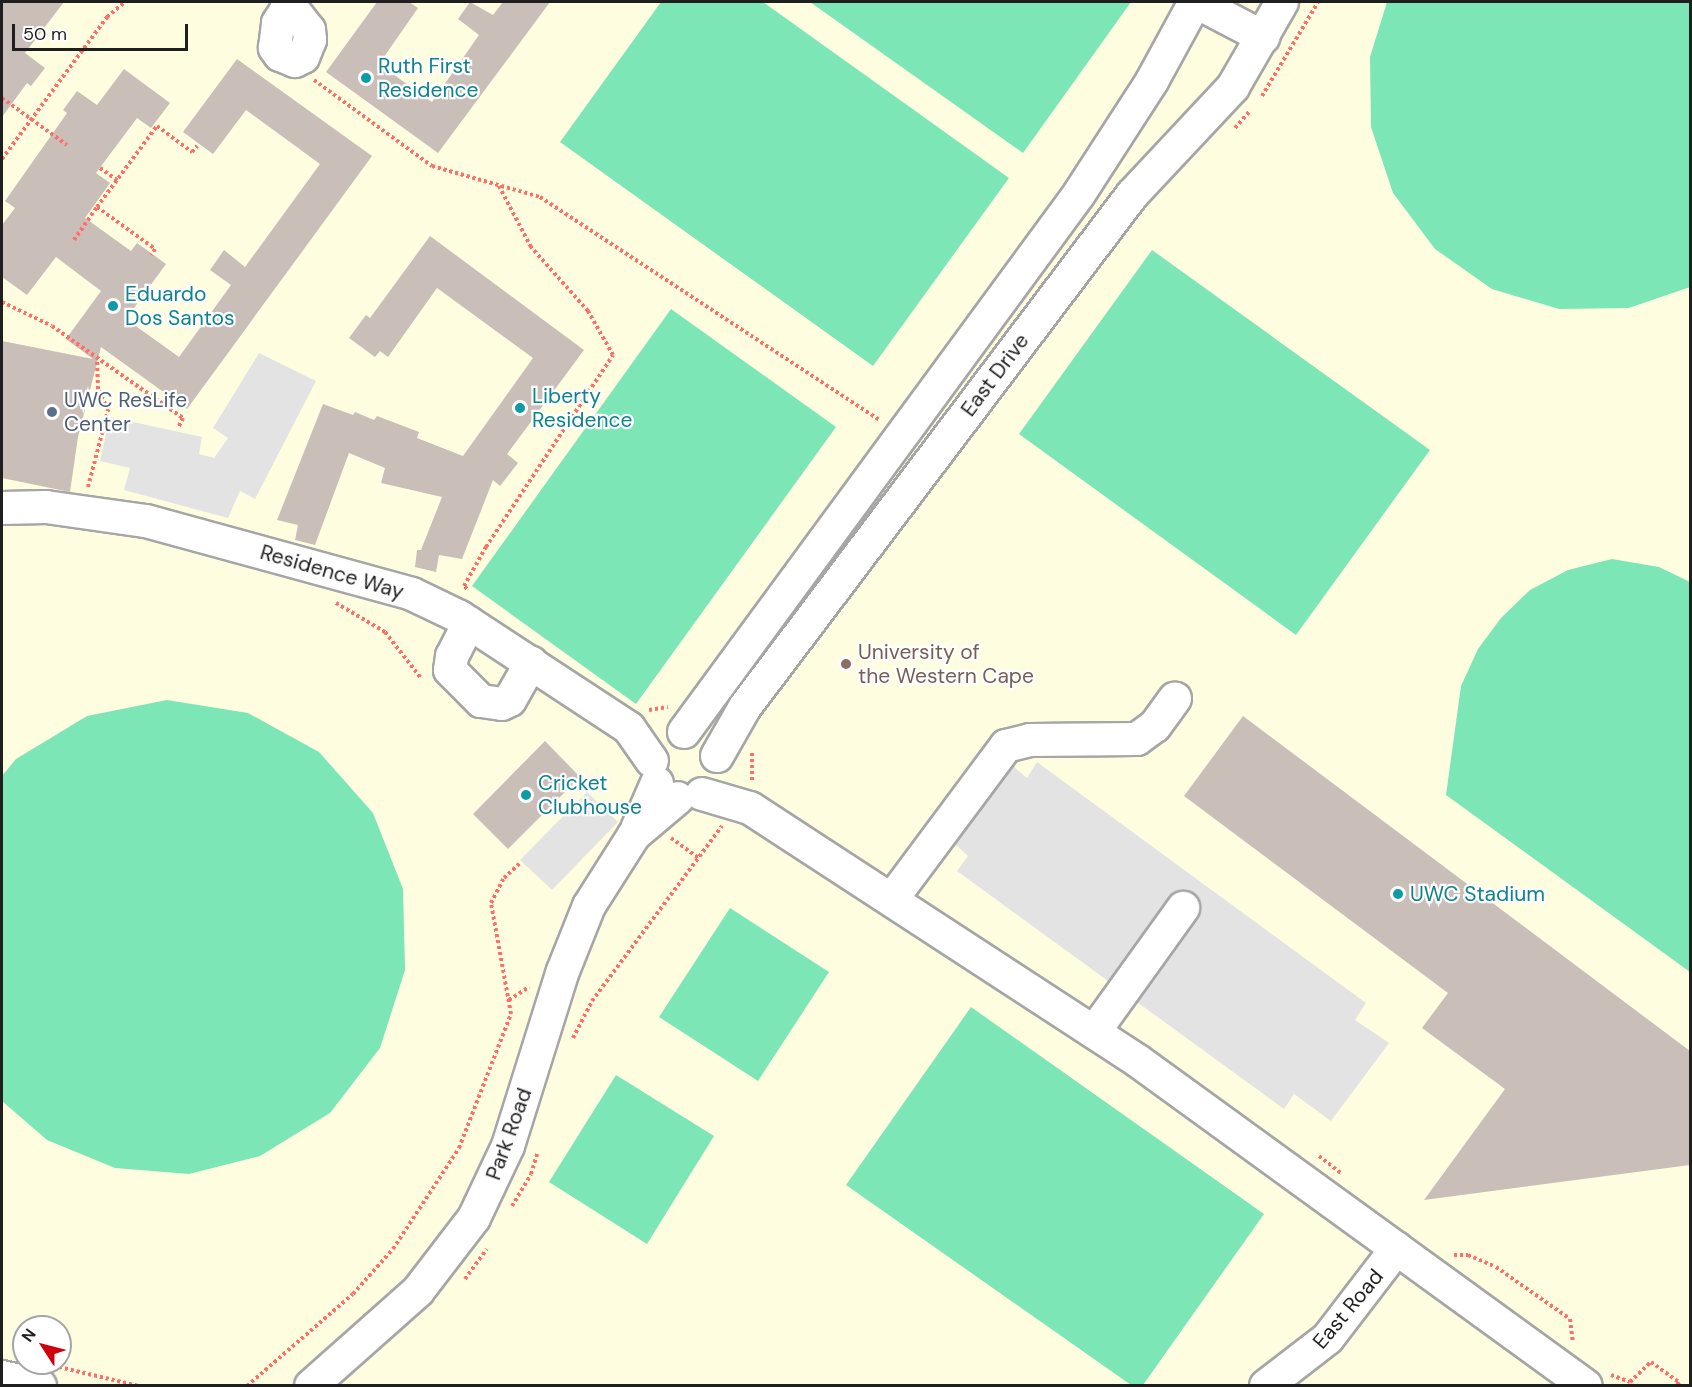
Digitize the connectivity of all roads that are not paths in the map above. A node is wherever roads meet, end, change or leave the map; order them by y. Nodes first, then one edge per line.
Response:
1 (1174, 2) edge
2 (1196, 2) edge
3 (1282, 2) edge
4 (1263, 38) junction
5 (889, 422) road end
6 (2, 508) edge
7 (471, 608) junction
8 (531, 663) junction
9 (1175, 698) dead end
10 (629, 728) junction
11 (678, 733) junction
12 (718, 762) junction
13 (672, 784) junction
14 (743, 803) junction
15 (892, 899) junction
16 (1183, 908) dead end
17 (1094, 1032) junction
18 (1397, 1248) junction
19 (47, 1376) edge
20 (2, 1377) edge
21 (1595, 1378) edge
22 (311, 1386) edge
23 (1266, 1386) edge

1 - 5 street
2 - 4 street
2 - 11 street, East Drive
3 - 4 street, East Drive
4 - 12 street, East Drive
6 - 7 street, Residence Way
7 - 8 street, Residence Way
7 - 8 street
8 - 10 street, Residence Way
9 - 15 street
10 - 11 street, Residence Way
10 - 13 street, Residence Way
11 - 12 street
11 - 13 street
12 - 13 street
12 - 14 street
13 - 14 street
13 - 22 street, Park Road
14 - 15 street
15 - 17 street
16 - 17 street
17 - 18 street
18 - 21 street
18 - 23 street, East Road
19 - 20 street

